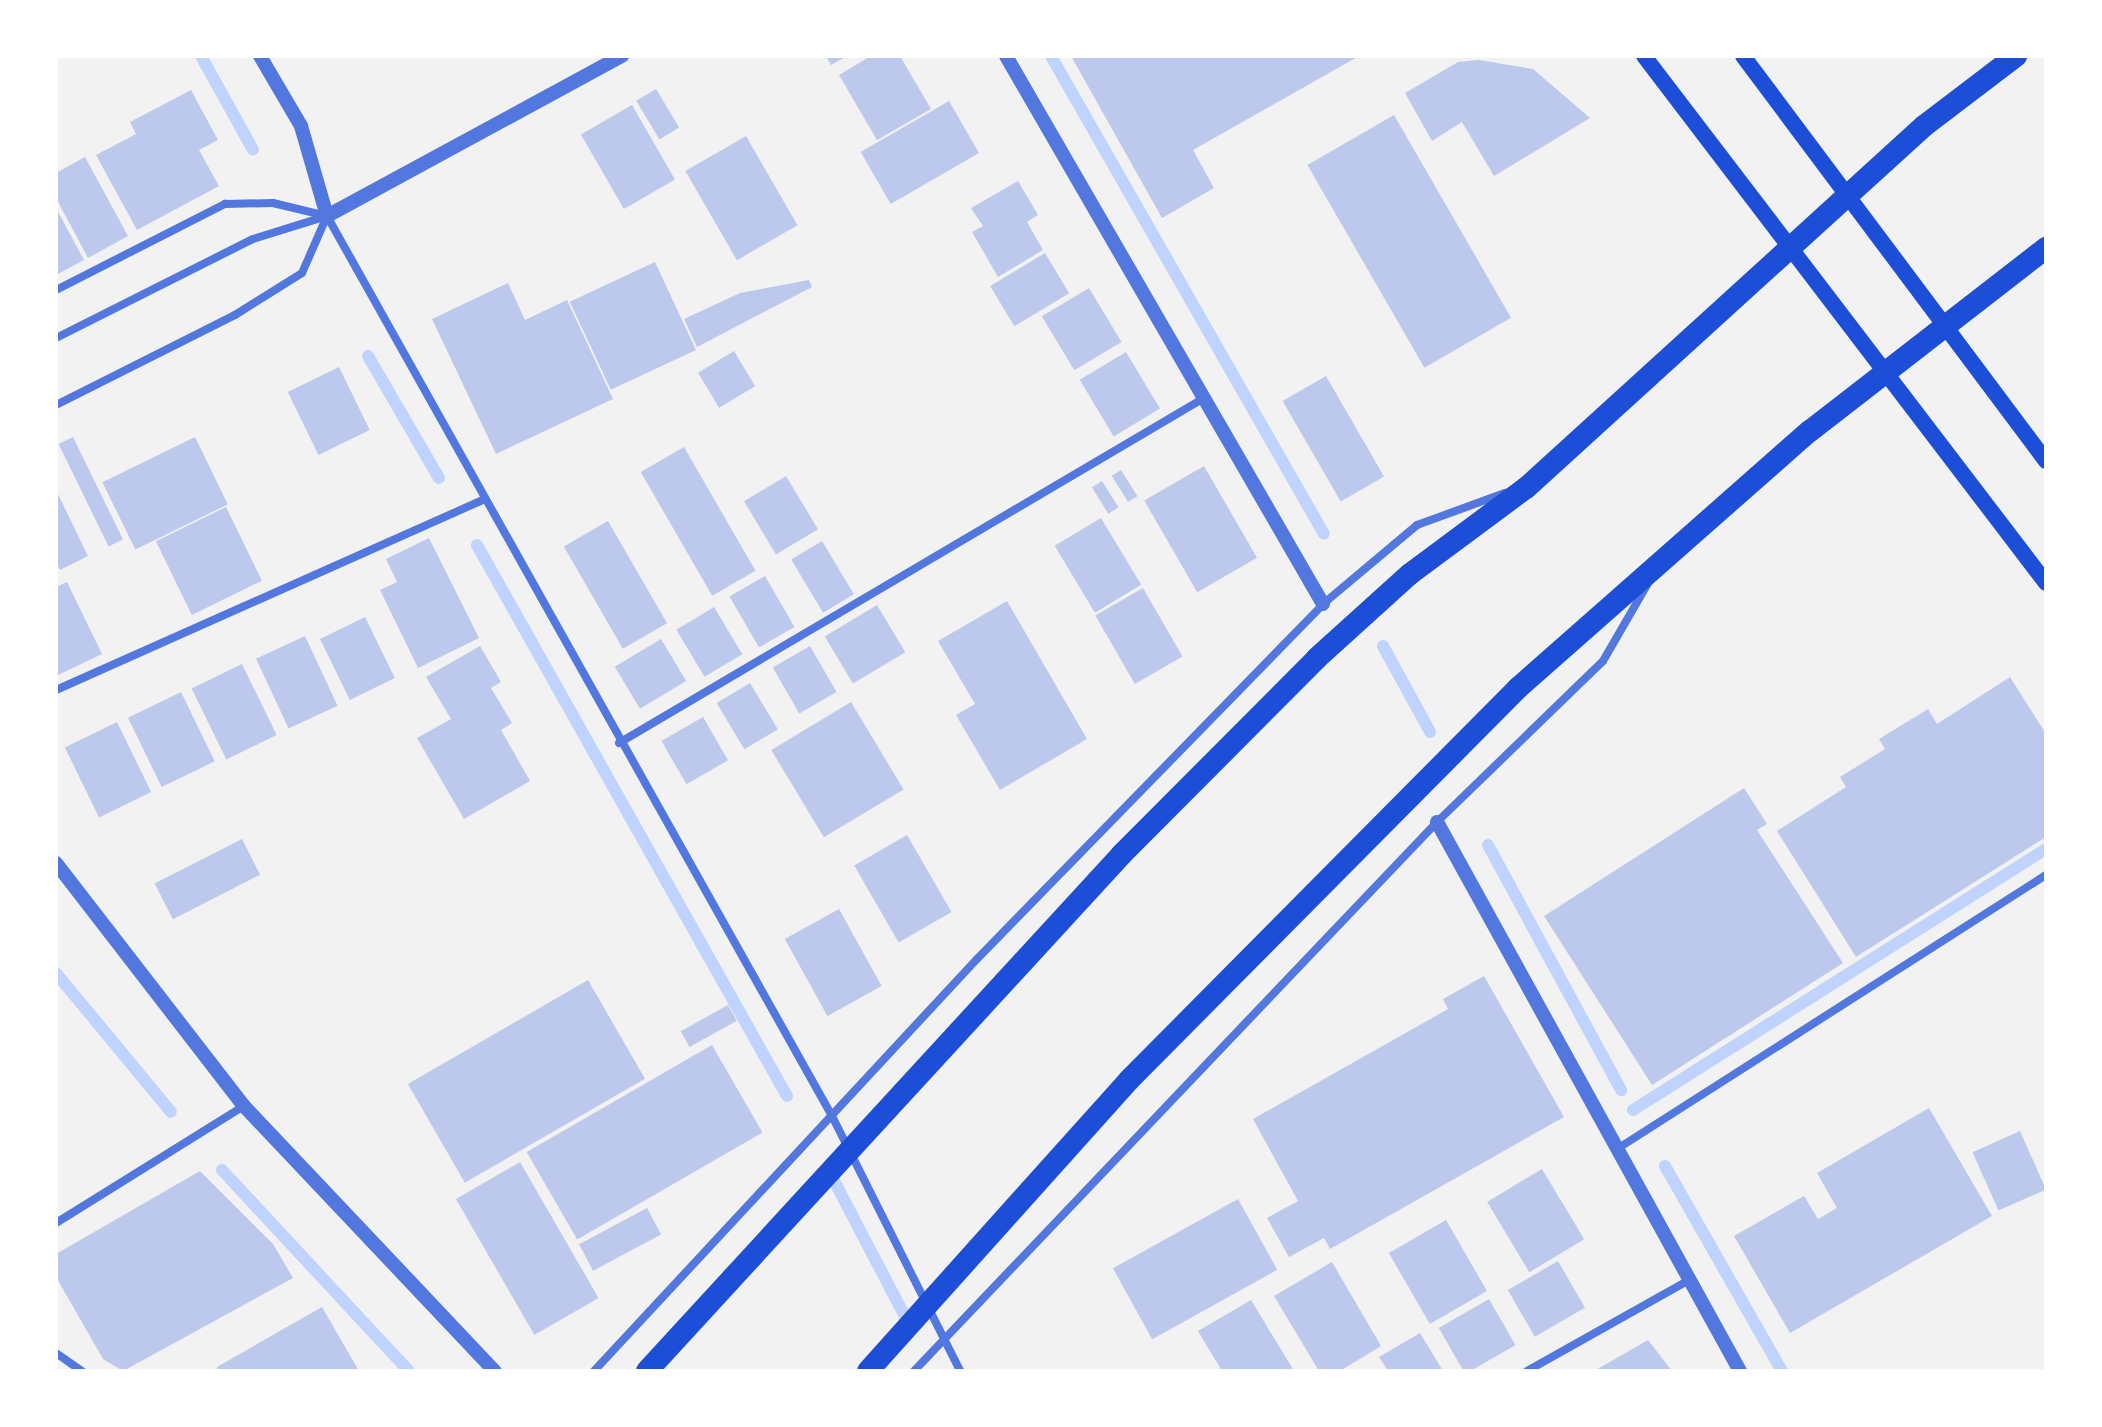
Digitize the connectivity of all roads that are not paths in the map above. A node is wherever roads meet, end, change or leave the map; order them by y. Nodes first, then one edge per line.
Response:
1 (260, 56) edge
2 (622, 56) edge
3 (1006, 56) edge
4 (1644, 56) edge
5 (1743, 56) edge
6 (2016, 56) edge
7 (1848, 197) junction
8 (327, 216) junction
9 (2046, 248) edge
10 (1791, 250) junction
11 (56, 290) edge
12 (1945, 325) junction
13 (56, 338) edge
14 (1886, 371) junction
15 (1206, 397) junction
16 (56, 405) edge
17 (2046, 461) edge
18 (1526, 488) junction
19 (484, 499) junction
20 (1664, 556) junction
21 (2046, 583) edge
22 (1323, 604) junction
23 (56, 690) edge
24 (619, 743) junction
25 (1437, 822) junction
26 (56, 863) edge
27 (2046, 875) edge
28 (244, 1106) junction
29 (832, 1116) junction
30 (1617, 1149) junction
31 (56, 1223) edge
32 (1689, 1280) junction
33 (940, 1342) junction
34 (56, 1353) edge
35 (82, 1371) edge
36 (495, 1371) edge
37 (594, 1371) edge
38 (647, 1371) edge
39 (868, 1371) edge
40 (914, 1371) edge
41 (960, 1371) edge
42 (1527, 1371) edge
43 (1740, 1371) edge

1 - 8 street
2 - 8 street
3 - 15 street
4 - 10 main road
5 - 7 main road
6 - 7 highway
7 - 10 highway
7 - 12 main road
8 - 11 street
8 - 13 street
8 - 16 street
8 - 19 street
9 - 12 highway
10 - 14 main road
10 - 18 highway
12 - 14 highway
12 - 17 main road
14 - 20 highway
14 - 21 main road
15 - 22 street
15 - 24 street
18 - 22 street
18 - 38 highway
19 - 23 street
19 - 24 street
20 - 25 street
20 - 39 highway
22 - 29 street
24 - 29 street
25 - 30 street
25 - 33 street
26 - 28 street
27 - 30 street
28 - 31 street
28 - 36 street
29 - 33 street
29 - 37 street
30 - 32 street
32 - 42 street
32 - 43 street
33 - 40 street
33 - 41 street
34 - 35 street

